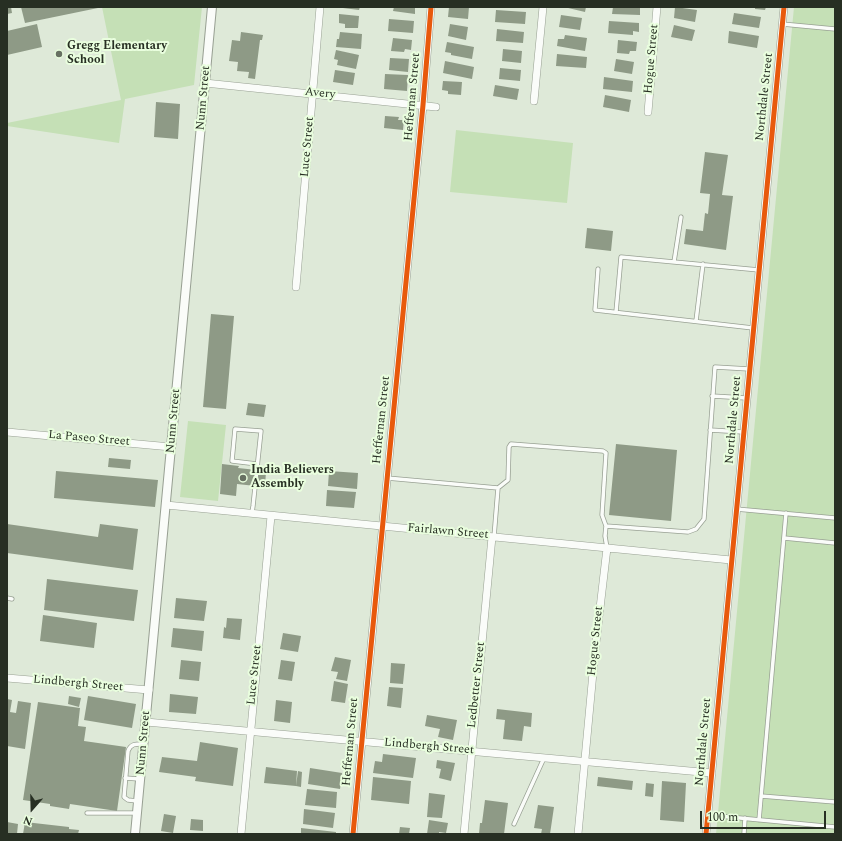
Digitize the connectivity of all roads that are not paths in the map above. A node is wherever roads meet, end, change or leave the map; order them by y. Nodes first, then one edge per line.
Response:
1 (212, 7) edge
2 (320, 7) edge
3 (430, 7) edge
4 (543, 7) edge
5 (657, 7) edge
6 (784, 7) edge
7 (782, 24) junction
8 (835, 29) edge
9 (205, 83) junction
10 (312, 93) junction
11 (534, 101) dead end
12 (423, 105) junction
13 (436, 107) dead end
14 (648, 112) dead end
15 (680, 217) dead end
16 (674, 262) junction
17 (703, 264) junction
18 (598, 269) dead end
19 (759, 270) junction
20 (296, 287) dead end
21 (616, 312) junction
22 (696, 321) junction
23 (753, 328) junction
24 (749, 369) junction
25 (712, 396) junction
26 (746, 398) junction
27 (710, 430) junction
28 (7, 432) edge
29 (743, 432) junction
30 (171, 447) junction
31 (257, 464) junction
32 (387, 478) junction
33 (498, 488) junction
34 (166, 505) junction
35 (736, 509) junction
36 (786, 513) junction
37 (252, 514) junction
38 (271, 516) junction
39 (835, 518) edge
40 (382, 526) junction
41 (606, 526) junction
42 (493, 537) junction
43 (784, 538) junction
44 (835, 543) edge
45 (606, 548) junction
46 (731, 560) junction
47 (7, 598) edge
48 (12, 598) dead end
49 (7, 678) edge
50 (148, 690) junction
51 (146, 722) junction
52 (250, 731) junction
53 (361, 741) junction
54 (144, 744) junction
55 (471, 752) junction
56 (544, 758) junction
57 (585, 762) junction
58 (712, 772) junction
59 (125, 778) junction
60 (140, 779) junction
61 (761, 796) junction
62 (138, 801) junction
63 (835, 802) edge
64 (87, 812) dead end
65 (137, 813) junction
66 (708, 815) junction
67 (745, 818) junction
68 (759, 820) junction
69 (514, 824) dead end
70 (835, 827) edge
71 (135, 834) edge
72 (241, 834) edge
73 (353, 834) edge
74 (464, 834) edge
75 (578, 834) edge
76 (706, 834) edge
77 (744, 834) edge

1 - 9 street, Nunn Street
2 - 10 street, Luce Street
3 - 12 street, Heffernan Street
4 - 11 street
5 - 14 street, Hogue Street
6 - 7 street, Northdale Street
7 - 8 lane
7 - 19 street, Northdale Street
9 - 10 street, Avery
9 - 30 street, Nunn Street
10 - 12 street, Avery
10 - 20 street, Luce Street
12 - 13 street, Avery
12 - 32 street, Heffernan Street
15 - 16 lane
16 - 17 lane
16 - 21 lane
17 - 19 lane
17 - 22 lane
18 - 21 lane
19 - 23 street, Northdale Street
21 - 22 lane
22 - 23 lane
23 - 24 street, Northdale Street
24 - 25 lane
24 - 26 street, Northdale Street
25 - 26 lane
25 - 27 lane
26 - 29 street, Northdale Street
27 - 29 lane
27 - 41 lane
28 - 30 street, La Paseo Street
29 - 35 street, Northdale Street
30 - 34 street, Nunn Street
31 - 31 lane
31 - 37 lane
32 - 33 lane
32 - 40 street, Heffernan Street
33 - 41 lane, Hogue Street
33 - 42 lane
34 - 37 street, Fairlawn Street
34 - 50 street, Nunn Street
35 - 36 lane
35 - 46 street, Northdale Street
36 - 39 lane
36 - 43 lane
37 - 38 street, Fairlawn Street
38 - 40 street, Fairlawn Street
38 - 52 street, Luce Street
40 - 42 street, Fairlawn Street
40 - 53 street, Heffernan Street
41 - 45 lane, Hogue Street
42 - 45 street, Fairlawn Street
42 - 55 street, Ledbetter Street
43 - 44 lane
43 - 61 lane
45 - 46 street, Fairlawn Street
45 - 57 street, Hogue Street
46 - 58 street, Northdale Street
47 - 48 lane
49 - 50 street, Lindbergh Street
50 - 51 street, Nunn Street
51 - 52 street, Lindbergh Street
51 - 54 street, Nunn Street
52 - 53 street, Lindbergh Street
52 - 72 street, Luce Street
53 - 55 street, Lindbergh Street
53 - 73 street, Heffernan Street
54 - 59 lane
54 - 60 street, Nunn Street
55 - 56 street, Lindbergh Street
55 - 74 street, Ledbetter Street
56 - 57 street, Lindbergh Street
56 - 69 lane
57 - 58 street, Lindbergh Street
57 - 75 street, Hogue Street
58 - 66 street, Northdale Street
59 - 60 lane
59 - 62 lane
60 - 62 street, Nunn Street
61 - 63 lane
61 - 68 lane
62 - 65 street, Nunn Street
64 - 65 lane
65 - 71 street, Nunn Street
66 - 67 lane
66 - 76 street, Northdale Street
67 - 68 lane
67 - 77 lane
68 - 70 lane

